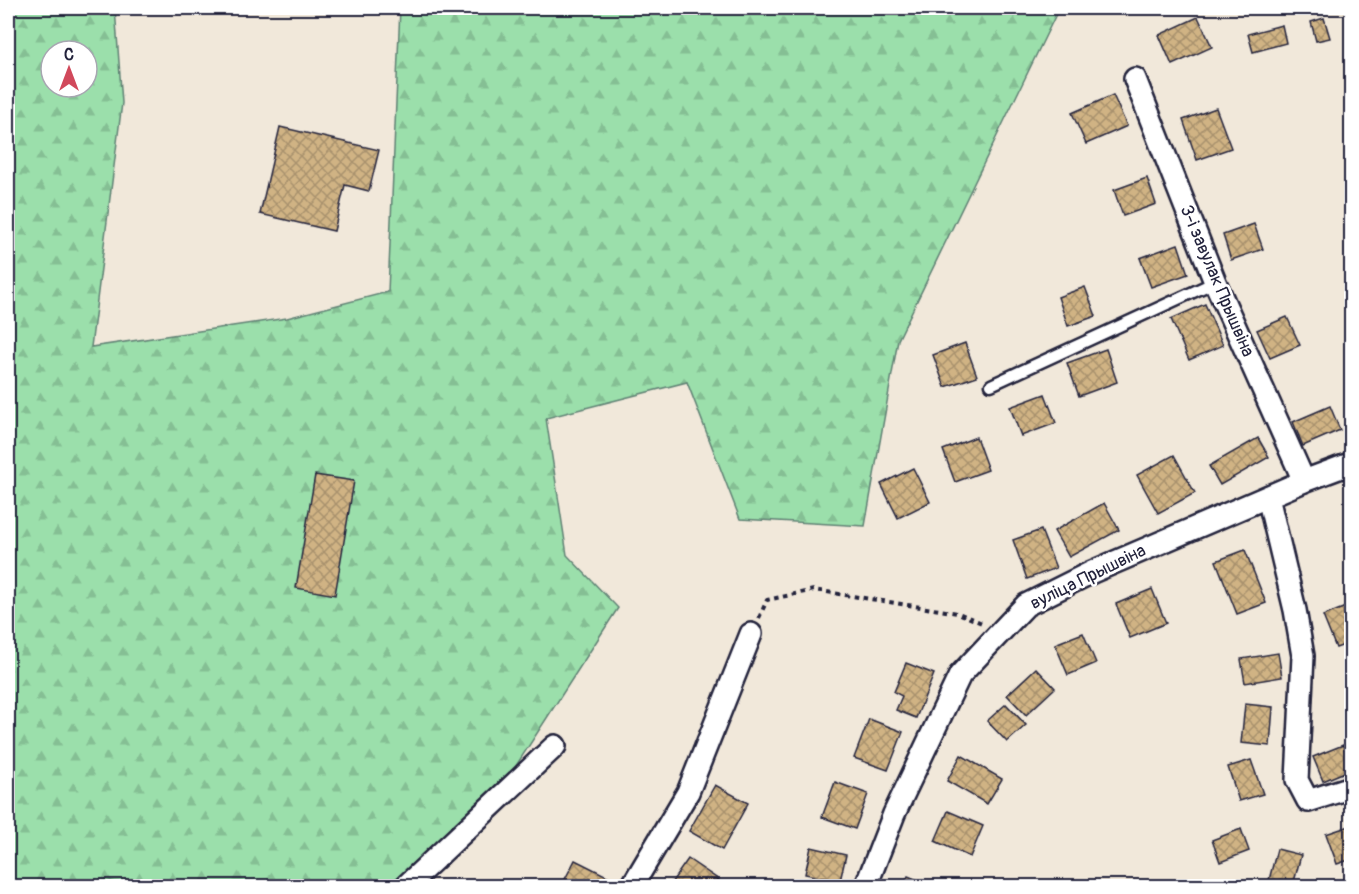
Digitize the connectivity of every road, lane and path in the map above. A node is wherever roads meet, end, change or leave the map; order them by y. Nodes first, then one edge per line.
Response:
1 (1135, 80) dead end
2 (1215, 282) junction
3 (991, 385) dead end
4 (1352, 463) edge
5 (1304, 481) junction
6 (1268, 497) junction
7 (1002, 631) junction
8 (751, 634) joint
9 (555, 746) dead end
10 (1352, 787) edge
11 (406, 886) edge
12 (632, 886) edge
13 (866, 886) edge

1 - 2 street, 3-і завулак Прышвіна
2 - 3 lane
2 - 5 street, 3-і завулак Прышвіна
4 - 5 street, вуліца Прышвіна
5 - 6 street, вуліца Прышвіна
6 - 7 street, вуліца Прышвіна
6 - 10 street
7 - 8 path
7 - 13 street, вуліца Прышвіна
8 - 12 street
9 - 11 street

